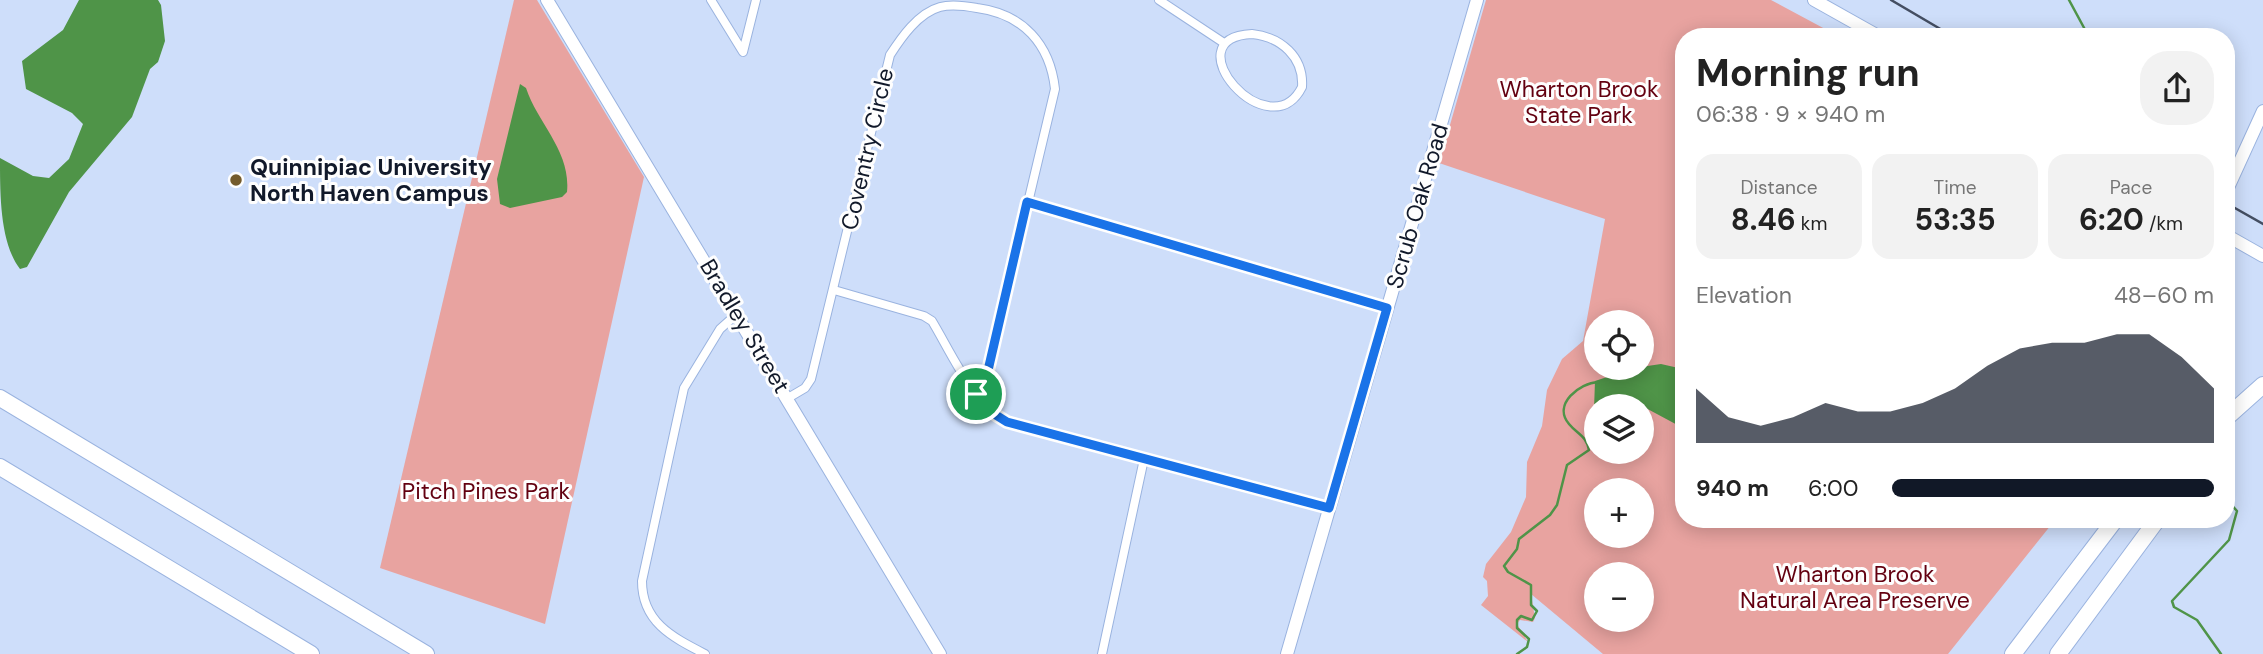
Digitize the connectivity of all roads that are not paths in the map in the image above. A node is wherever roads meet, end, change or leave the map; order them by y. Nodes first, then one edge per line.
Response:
1 (547, 0) edge
2 (711, 0) edge
3 (756, 0) edge
4 (1159, 0) edge
5 (1477, 0) edge
6 (1815, 0) edge
7 (1864, 28) edge
8 (1224, 43) junction
9 (2263, 111) edge
10 (2235, 172) edge
11 (1027, 202) junction
12 (2235, 240) edge
13 (2263, 257) edge
14 (834, 290) junction
15 (1387, 308) junction
16 (738, 313) junction
17 (2263, 385) edge
18 (976, 394) junction
19 (0, 398) edge
20 (788, 398) junction
21 (2235, 410) edge
22 (1144, 459) junction
23 (0, 467) edge
24 (1329, 508) junction
25 (2109, 528) edge
26 (2151, 528) edge
27 (311, 654) edge
28 (426, 654) edge
29 (705, 654) edge
30 (940, 654) edge
31 (1102, 654) edge
32 (1287, 654) edge
33 (2013, 654) edge
34 (2057, 654) edge

1 - 16 street, Bradley Street
2 - 3 street
4 - 8 street
5 - 15 street, Scrub Oak Road
6 - 7 street
8 - 8 street
9 - 10 street
11 - 14 street, Coventry Circle
11 - 15 street
11 - 18 street, Coventry Circle
12 - 13 street
14 - 18 street
14 - 20 street, Coventry Circle
15 - 24 street, Scrub Oak Road
16 - 20 street, Bradley Street
16 - 29 street
17 - 21 highway
18 - 22 street
19 - 28 highway
20 - 30 street, Bradley Street
22 - 24 street
22 - 31 street
23 - 27 highway
24 - 32 street, Scrub Oak Road
25 - 33 highway
26 - 34 highway

